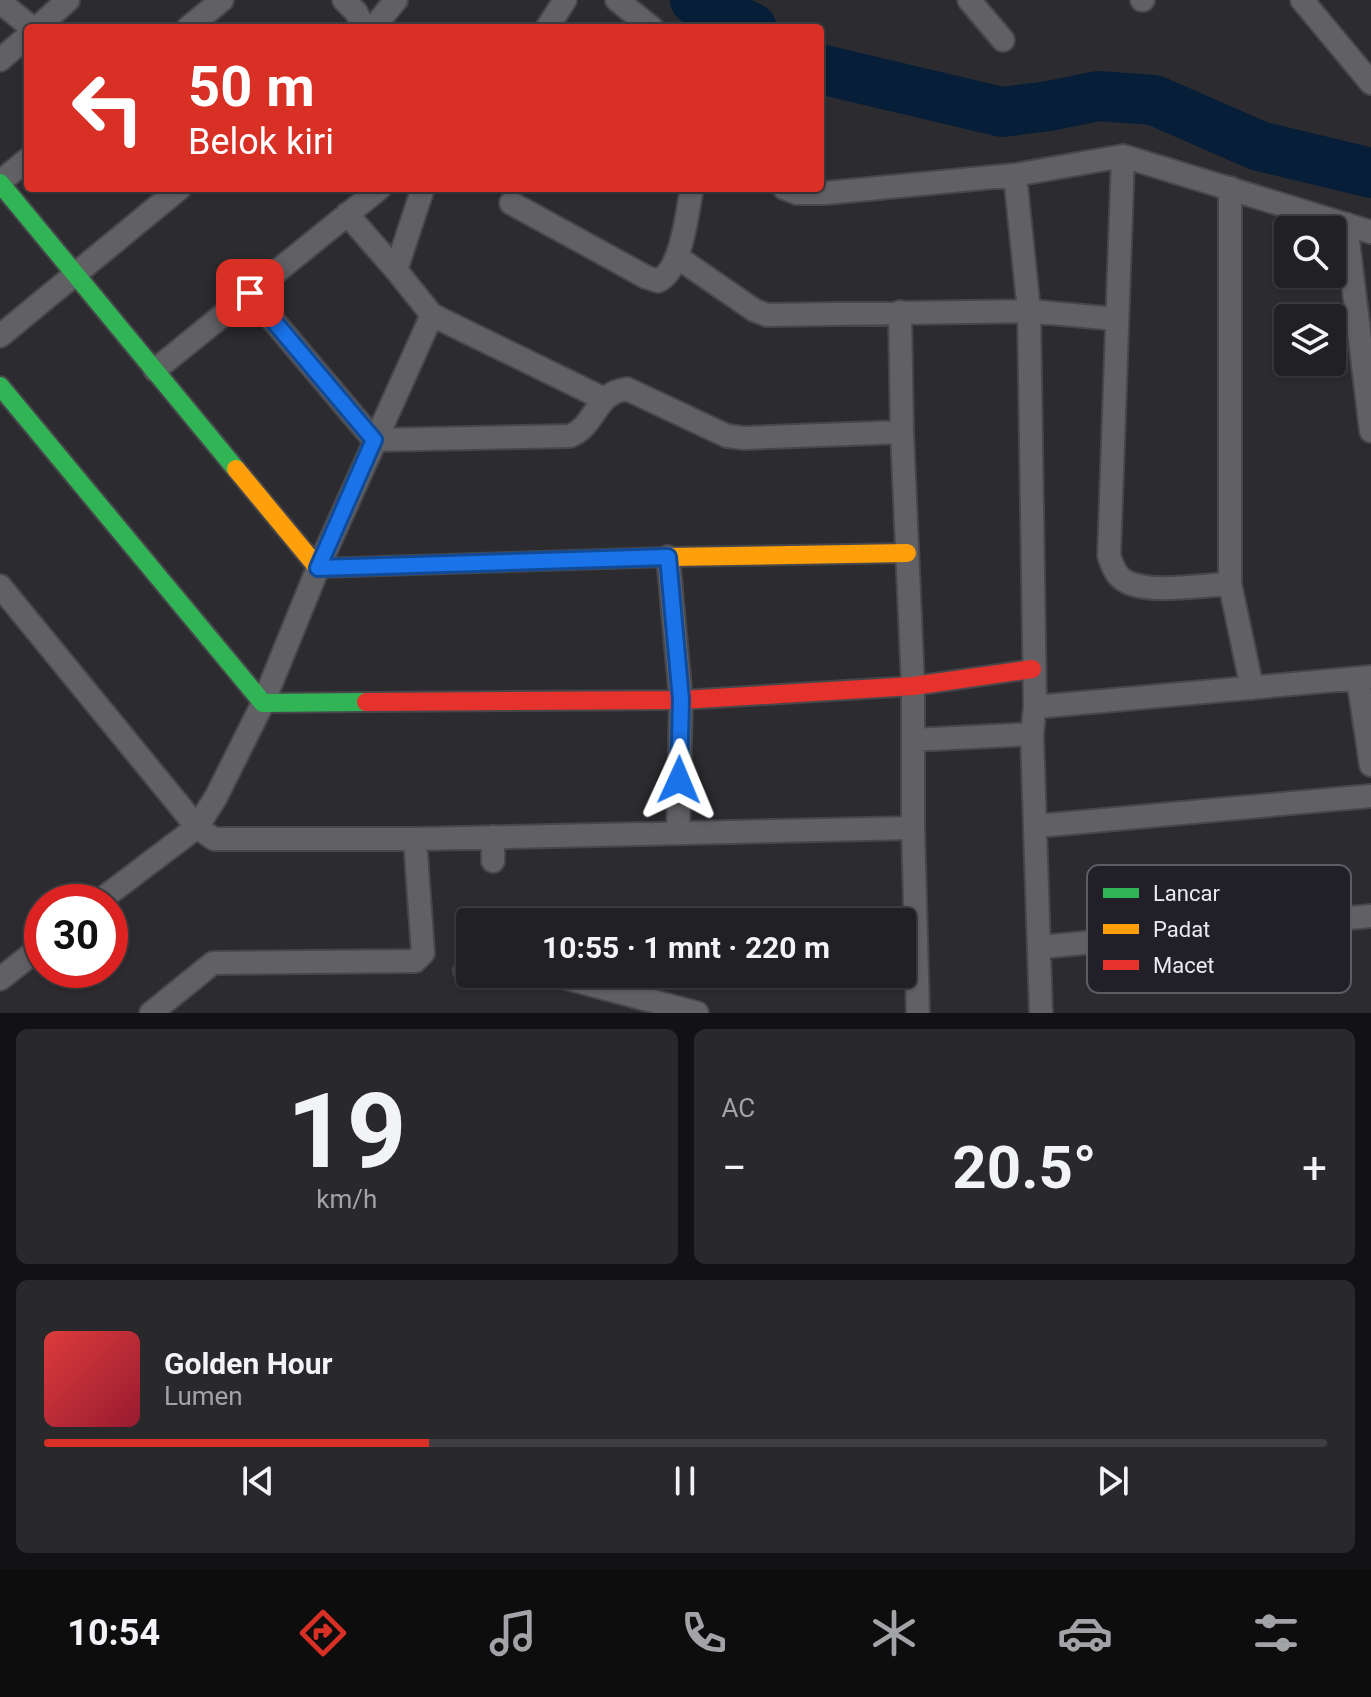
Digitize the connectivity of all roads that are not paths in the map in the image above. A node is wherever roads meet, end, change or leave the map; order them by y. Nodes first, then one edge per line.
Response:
1 (68, 0) edge
2 (222, 0) edge
3 (344, 0) edge
4 (396, 0) edge
5 (565, 0) edge
6 (617, 0) edge
7 (969, 0) edge
8 (1302, 0) edge
9 (0, 2) edge
10 (29, 24) edge
11 (39, 24) edge
12 (193, 24) edge
13 (362, 24) edge
14 (376, 24) edge
15 (550, 24) edge
16 (647, 24) edge
17 (24, 39) edge
18 (1003, 40) dead end
19 (0, 60) edge
20 (1371, 83) edge
21 (1123, 156) junction
22 (24, 162) edge
23 (1015, 175) junction
24 (0, 183) edge
25 (1230, 188) junction
26 (175, 192) edge
27 (375, 192) edge
28 (422, 192) edge
29 (691, 192) edge
30 (794, 192) edge
31 (511, 203) dead end
32 (347, 214) junction
33 (1320, 216) edge
34 (1346, 224) joint
35 (1371, 232) edge
36 (677, 257) junction
37 (396, 270) junction
38 (75, 274) junction
39 (250, 293) junction
40 (1029, 311) junction
41 (900, 312) junction
42 (432, 315) junction
43 (1116, 319) junction
44 (0, 336) edge
45 (155, 370) junction
46 (0, 386) edge
47 (604, 399) junction
48 (1371, 431) edge
49 (902, 432) junction
50 (374, 440) junction
51 (907, 553) junction
52 (668, 557) junction
53 (318, 568) junction
54 (1230, 584) junction
55 (4, 597) edge
56 (1032, 669) junction
57 (1364, 678) edge
58 (913, 686) junction
59 (1252, 688) junction
60 (681, 700) junction
61 (263, 703) junction
62 (1035, 707) junction
63 (1032, 734) junction
64 (913, 740) junction
65 (1371, 765) edge
66 (1371, 796) edge
67 (1037, 826) junction
68 (197, 827) junction
69 (913, 828) junction
70 (678, 833) junction
71 (493, 837) junction
72 (415, 839) junction
73 (493, 861) dead end
74 (122, 884) edge
75 (1371, 916) edge
76 (1351, 918) edge
77 (1087, 943) edge
78 (1041, 947) junction
79 (24, 960) edge
80 (0, 979) edge
81 (603, 988) edge
82 (151, 1013) edge
83 (697, 1013) edge
84 (918, 1013) edge
85 (1041, 1013) edge

1 - 11 street
2 - 12 street
3 - 13 street
4 - 14 street
5 - 15 street
6 - 16 street
7 - 18 street
8 - 20 street
9 - 10 street
17 - 19 street
21 - 23 street
21 - 25 street
21 - 43 street
22 - 24 street
23 - 30 street
23 - 40 street
24 - 38 street
25 - 33 street
25 - 54 street
26 - 38 street
27 - 32 street
28 - 37 street
29 - 36 street
31 - 36 street
32 - 37 street
32 - 39 street
34 - 35 street
34 - 48 street
36 - 41 street
37 - 42 street
38 - 44 street
38 - 45 street
39 - 45 street
39 - 50 street
40 - 41 street
40 - 43 street
40 - 56 street
41 - 49 street
42 - 47 street
42 - 50 street
43 - 54 street
45 - 53 street
46 - 61 street
47 - 49 street
47 - 50 street
49 - 51 street
50 - 53 street
51 - 52 street
51 - 58 street
52 - 53 street
52 - 60 street
53 - 61 street
54 - 59 street
55 - 68 street
56 - 58 street
56 - 62 street
57 - 59 street
57 - 65 street
58 - 60 street
58 - 64 street
59 - 62 street
60 - 61 street
60 - 70 street
61 - 68 street
62 - 63 street
63 - 64 street
63 - 67 street
64 - 69 street
66 - 67 street
67 - 78 street
68 - 72 street
68 - 74 street
69 - 70 street
69 - 84 street
70 - 71 street
71 - 72 street
71 - 73 street
72 - 82 street
75 - 76 street
77 - 78 street
78 - 85 street
79 - 80 street
81 - 83 street

